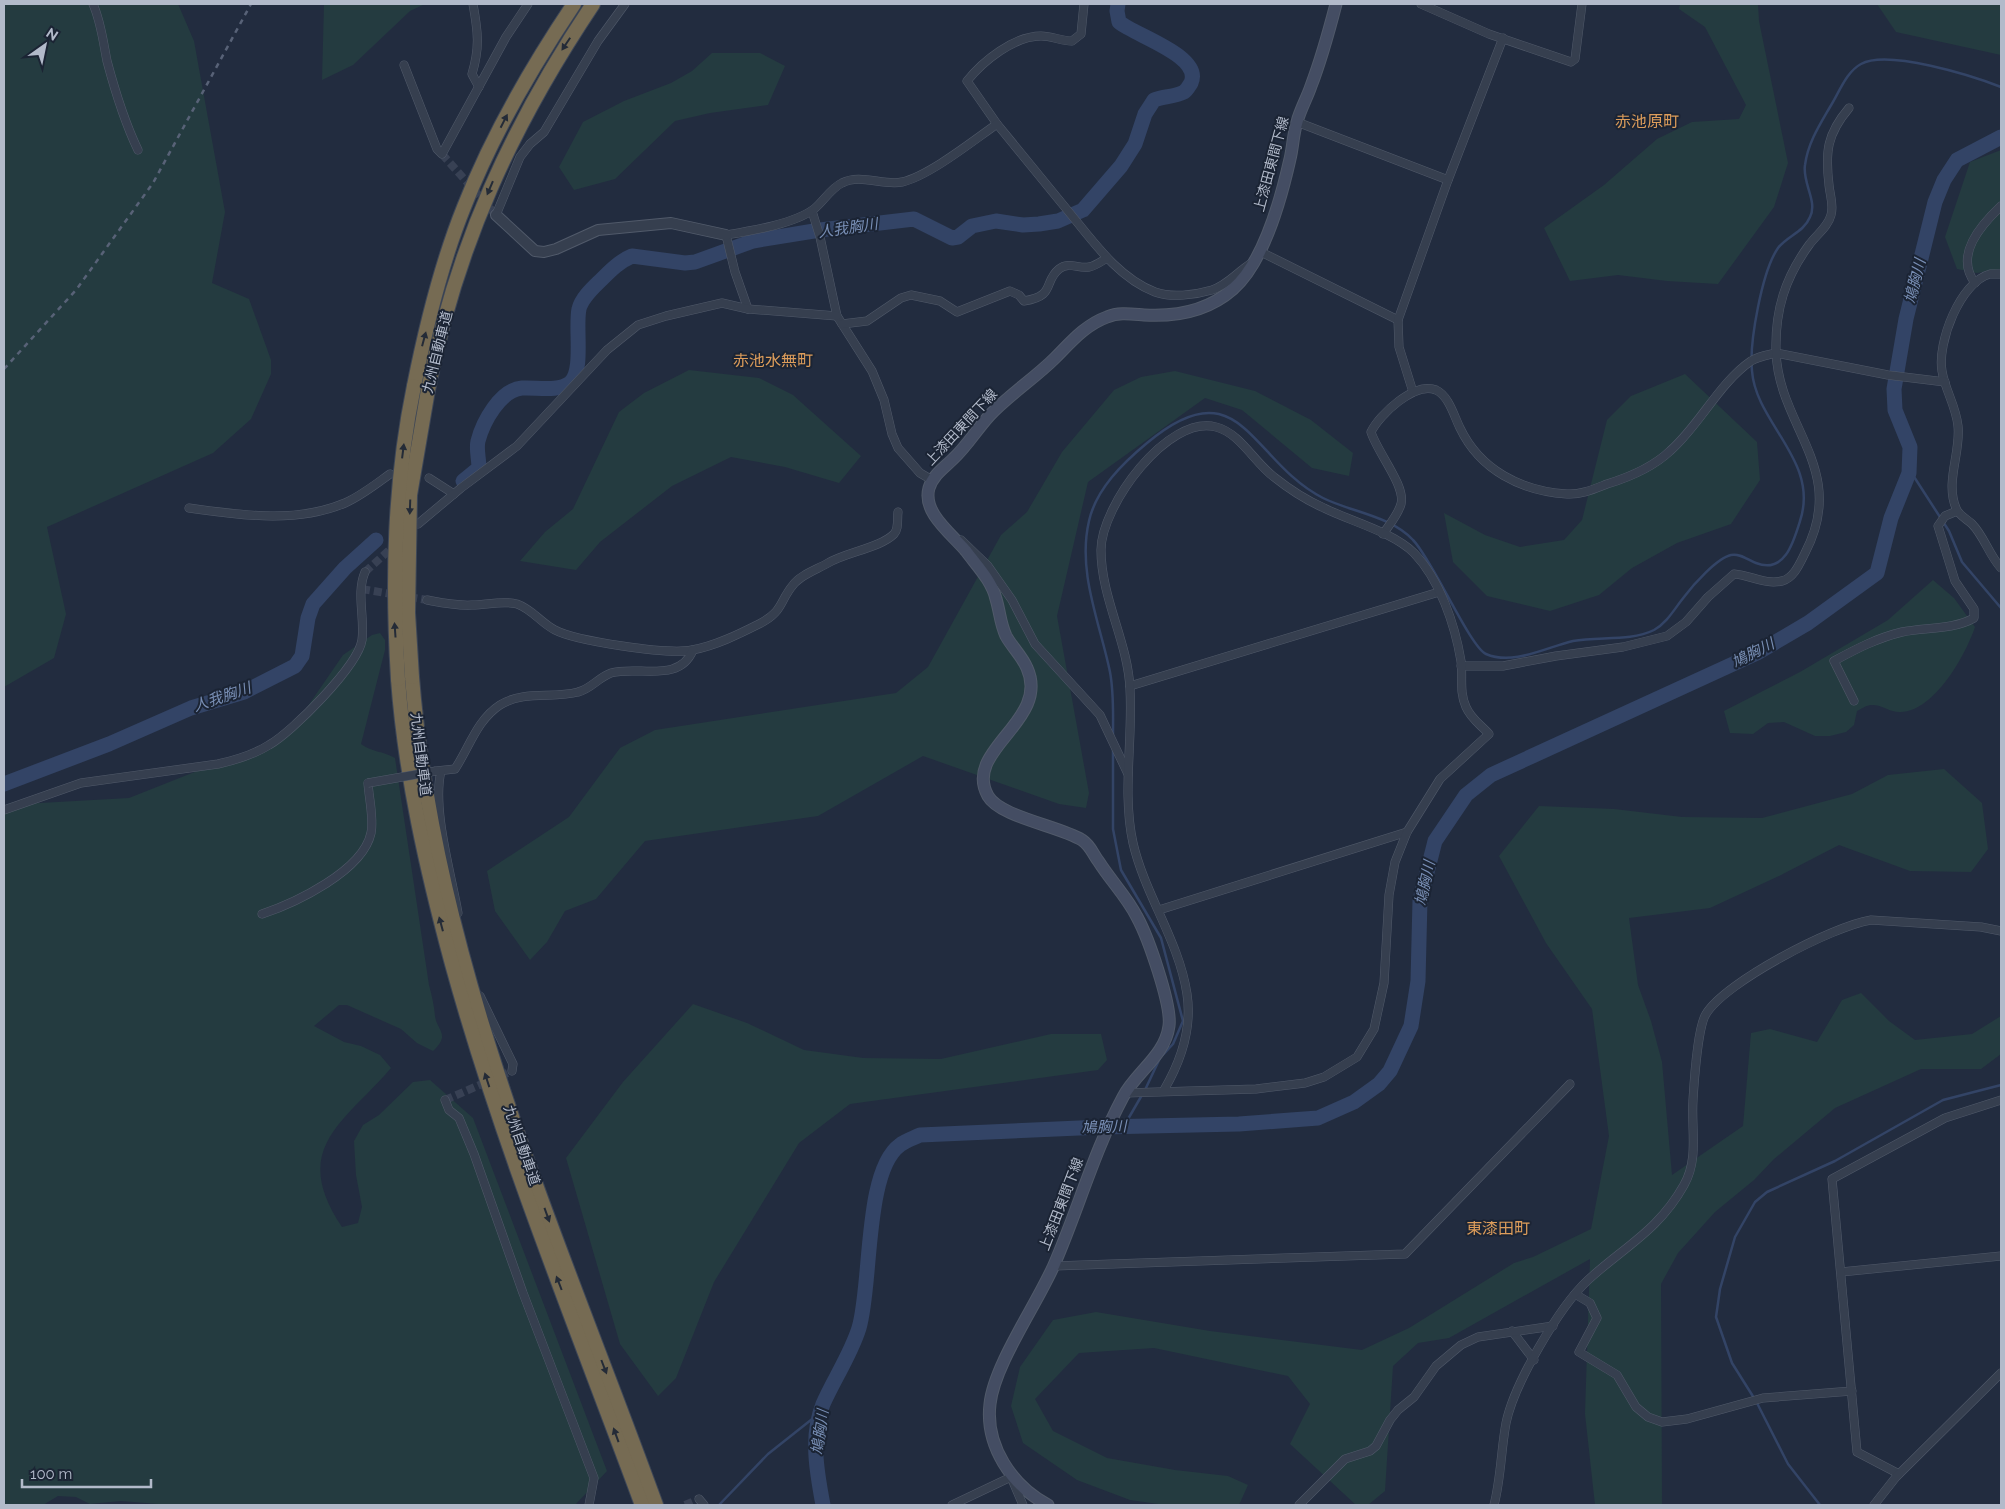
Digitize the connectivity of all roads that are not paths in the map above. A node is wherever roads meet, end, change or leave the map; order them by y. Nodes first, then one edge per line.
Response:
1 (92, 4) edge
2 (473, 4) edge
3 (528, 4) edge
4 (574, 4) edge
5 (593, 4) edge
6 (625, 4) edge
7 (1084, 4) edge
8 (1336, 4) edge
9 (1421, 4) edge
10 (1582, 4) edge
11 (1503, 38) junction
12 (404, 65) dead end
13 (479, 87) junction
14 (1848, 108) dead end
15 (1297, 122) junction
16 (996, 124) junction
17 (138, 150) dead end
18 (1448, 180) junction
19 (2001, 206) edge
20 (812, 211) junction
21 (496, 215) joint
22 (726, 235) junction
23 (1258, 256) junction
24 (1107, 258) junction
25 (2001, 274) edge
26 (1975, 283) junction
27 (748, 309) junction
28 (836, 316) junction
29 (1398, 320) junction
30 (842, 324) junction
31 (1776, 352) junction
32 (1945, 382) junction
33 (1413, 392) junction
34 (390, 474) dead end
35 (429, 478) dead end
36 (932, 480) junction
37 (454, 494) junction
38 (189, 508) dead end
39 (1957, 511) junction
40 (898, 512) dead end
41 (418, 524) dead end
42 (947, 530) junction
43 (1383, 534) junction
44 (2001, 568) edge
45 (365, 572) tunnel mouth
46 (1439, 592) junction
47 (427, 600) tunnel mouth
48 (693, 650) junction
49 (1461, 666) junction
50 (405, 678) junction
51 (1130, 686) junction
52 (1854, 701) dead end
53 (439, 771) junction
54 (1129, 776) junction
55 (4, 810) edge
56 (1407, 832) junction
57 (1159, 910) junction
58 (262, 914) dead end
59 (2001, 926) edge
60 (1991, 929) junction
61 (2001, 931) edge
62 (512, 1072) dead end
63 (1570, 1084) dead end
64 (1164, 1090) junction
65 (1125, 1093) junction
66 (445, 1100) dead end
67 (2001, 1100) edge
68 (2001, 1256) edge
69 (1054, 1266) junction
70 (1841, 1272) junction
71 (1575, 1294) junction
72 (1553, 1326) junction
73 (1512, 1331) junction
74 (1534, 1360) junction
75 (2001, 1373) edge
76 (1852, 1391) junction
77 (1899, 1474) junction
78 (1011, 1477) junction
79 (639, 1478) junction
80 (589, 1505) edge
81 (642, 1505) edge
82 (656, 1505) edge
83 (952, 1505) edge
84 (1024, 1505) edge
85 (1048, 1505) edge
86 (1299, 1505) edge
87 (1494, 1505) edge
88 (1874, 1505) edge

1 - 17 street
2 - 13 street
3 - 13 street
50 -> 4 highway, 九州自動車道, bridge
5 -> 50 highway, 九州自動車道, bridge
6 - 21 street
7 - 16 street
8 - 15 main road, 上漆田東間下線
9 - 11 street
10 - 11 street
11 - 18 street
12 - 13 street
14 - 31 street
15 - 18 street
15 - 23 main road, 上漆田東間下線
16 - 20 street
16 - 24 street
18 - 29 street
19 - 26 street
20 - 22 street
20 - 28 street
21 - 22 street
22 - 27 street
23 - 24 street
23 - 29 street
23 - 36 main road, 上漆田東間下線
24 - 30 street
25 - 26 street
26 - 32 street
27 - 28 street
27 - 37 street
28 - 30 street
29 - 33 street
30 - 36 street
31 - 32 street
31 - 33 street
31 - 49 street
32 - 39 street
33 - 43 street
34 - 38 street
35 - 37 street
36 - 42 main road, 上漆田東間下線
37 - 41 street
39 - 44 street
39 - 52 street
40 - 48 street
42 - 54 street
42 - 65 main road, 上漆田東間下線
43 - 46 street
43 - 51 street
45 - 55 street
46 - 49 street
46 - 51 street
47 - 48 street
48 - 53 street
49 - 56 street
50 - 79 highway, 九州自動車道
51 - 54 street
53 - 58 street, bridge
53 - 62 street
54 - 57 street
56 - 57 street
56 - 64 street
57 - 64 street
59 - 60 street
60 - 61 street
60 - 71 street
63 - 69 street
64 - 65 street
65 - 69 main road, 上漆田東間下線
66 - 80 street
67 - 70 street
68 - 70 street
69 - 78 main road, 上漆田東間下線
70 - 76 street
71 - 72 street
71 - 76 street
72 - 73 street
72 - 74 street
73 - 74 street
73 - 86 street
74 - 87 street
75 - 77 street
76 - 77 street
77 - 88 street
78 - 83 street
78 - 84 street
78 - 85 main road, 上漆田東間下線
79 - 81 highway, 九州自動車道
79 - 82 highway, 九州自動車道

